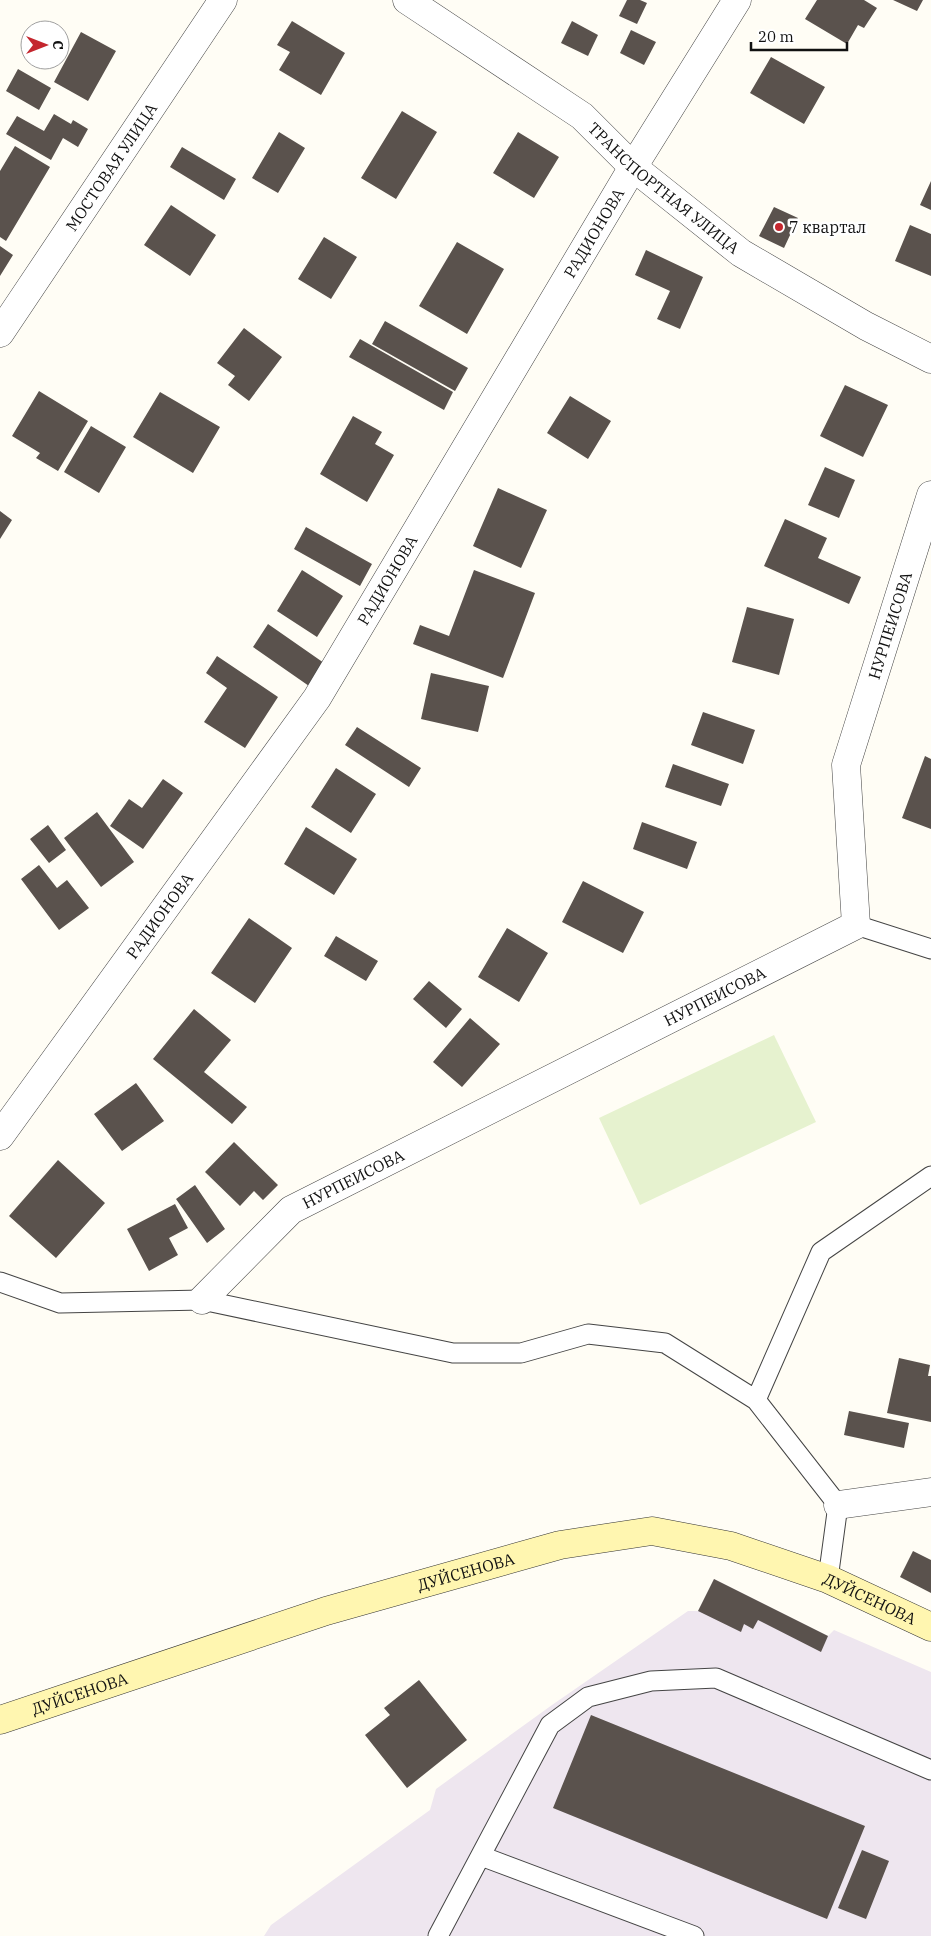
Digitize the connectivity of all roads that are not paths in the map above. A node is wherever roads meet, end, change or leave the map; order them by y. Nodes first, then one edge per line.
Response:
1 (223, 0) edge
2 (407, 0) edge
3 (737, 0) edge
4 (633, 167) junction
5 (0, 332) edge
6 (931, 358) edge
7 (931, 495) edge
8 (856, 925) junction
9 (931, 949) edge
10 (0, 1136) edge
11 (931, 1176) edge
12 (0, 1282) edge
13 (202, 1300) junction
14 (756, 1400) junction
15 (931, 1492) edge
16 (838, 1505) junction
17 (828, 1579) junction
18 (931, 1627) edge
19 (0, 1720) edge
20 (931, 1770) edge
21 (481, 1856) junction
22 (438, 1936) edge
23 (694, 1936) edge

1 - 5 street, МОСТОВАЯ УЛИЦА
2 - 4 street, ТРАНСПОРТНАЯ УЛИЦА
3 - 4 street, РАДИОНОВА
4 - 6 street, ТРАНСПОРТНАЯ УЛИЦА
4 - 10 street, РАДИОНОВА
7 - 8 street, НУРПЕИСОВА
8 - 9 lane
8 - 13 street, НУРПЕИСОВА
11 - 14 lane
12 - 13 lane
13 - 14 lane
14 - 16 lane
15 - 16 street
16 - 17 lane
17 - 18 main road, ДУЙСЕНОВА
17 - 19 main road, ДУЙСЕНОВА
20 - 21 lane
21 - 22 lane
21 - 23 lane

